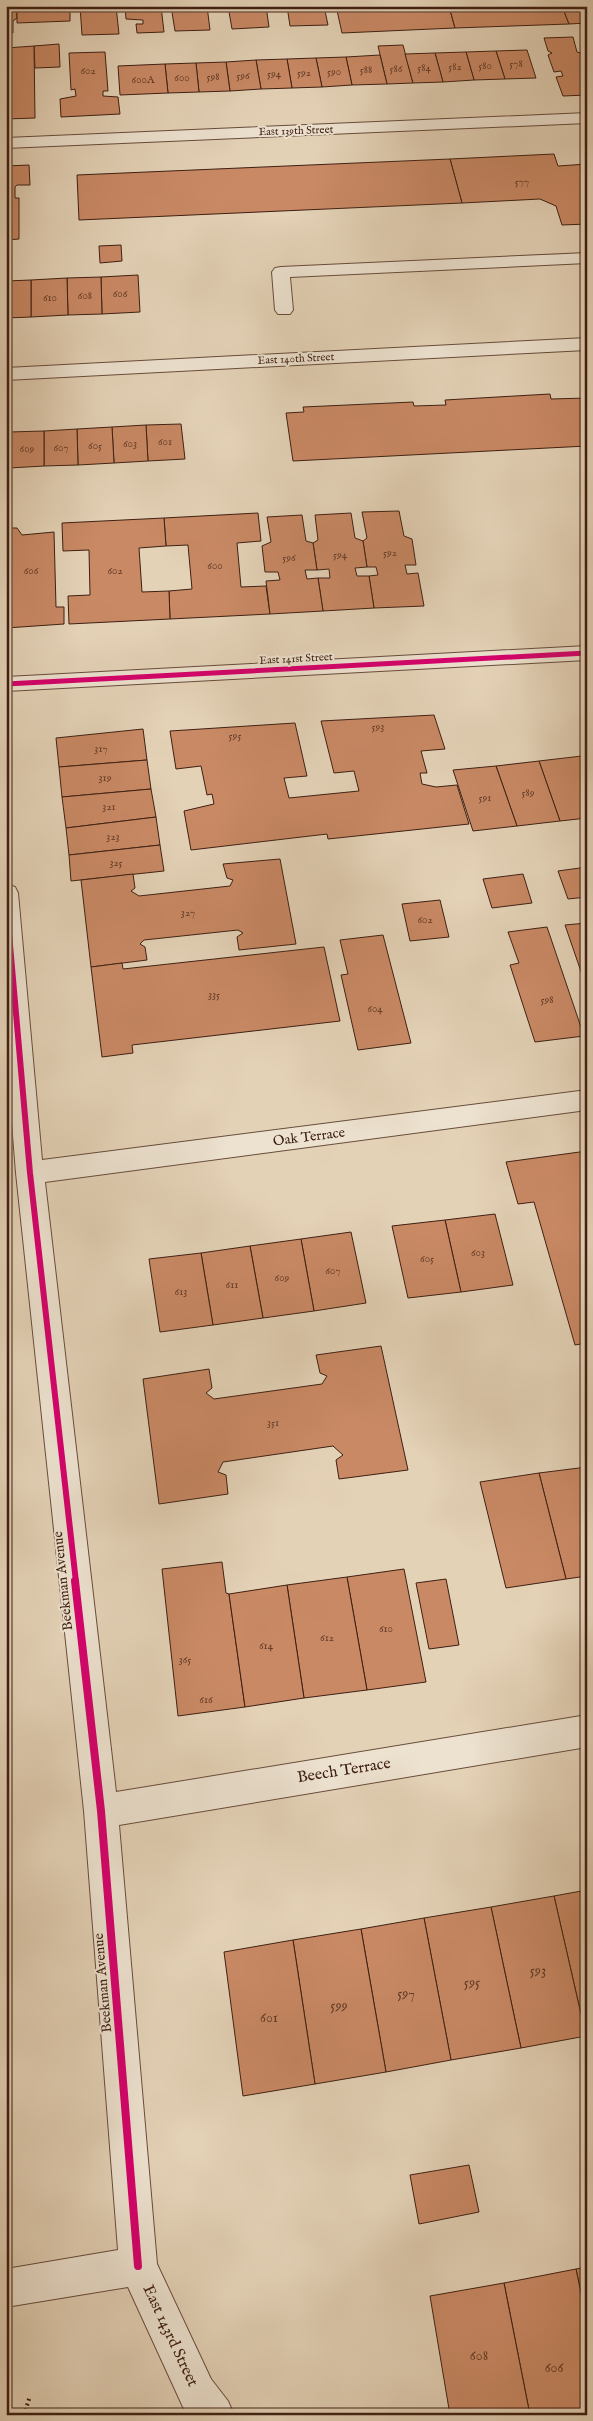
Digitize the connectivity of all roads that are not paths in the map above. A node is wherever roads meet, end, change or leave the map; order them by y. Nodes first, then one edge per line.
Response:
1 (587, 118) edge
2 (6, 143) edge
3 (587, 258) edge
4 (284, 310) dead end
5 (587, 344) edge
6 (6, 374) edge
7 (587, 653) edge
8 (6, 684) edge
9 (6, 893) edge
10 (587, 1100) edge
11 (30, 1173) junction
12 (587, 1731) edge
13 (101, 1811) junction
14 (138, 2266) junction
15 (6, 2288) edge
16 (214, 2415) edge

1 - 2 street, East 139th Street
3 - 4 street
5 - 6 street, East 140th Street
7 - 8 street, East 141st Street
9 - 11 street, Beekman Avenue
10 - 11 street, Oak Terrace
11 - 13 street, Beekman Avenue
12 - 13 street, Beech Terrace
13 - 14 street, Beekman Avenue
14 - 15 street
14 - 16 street, East 143rd Street

